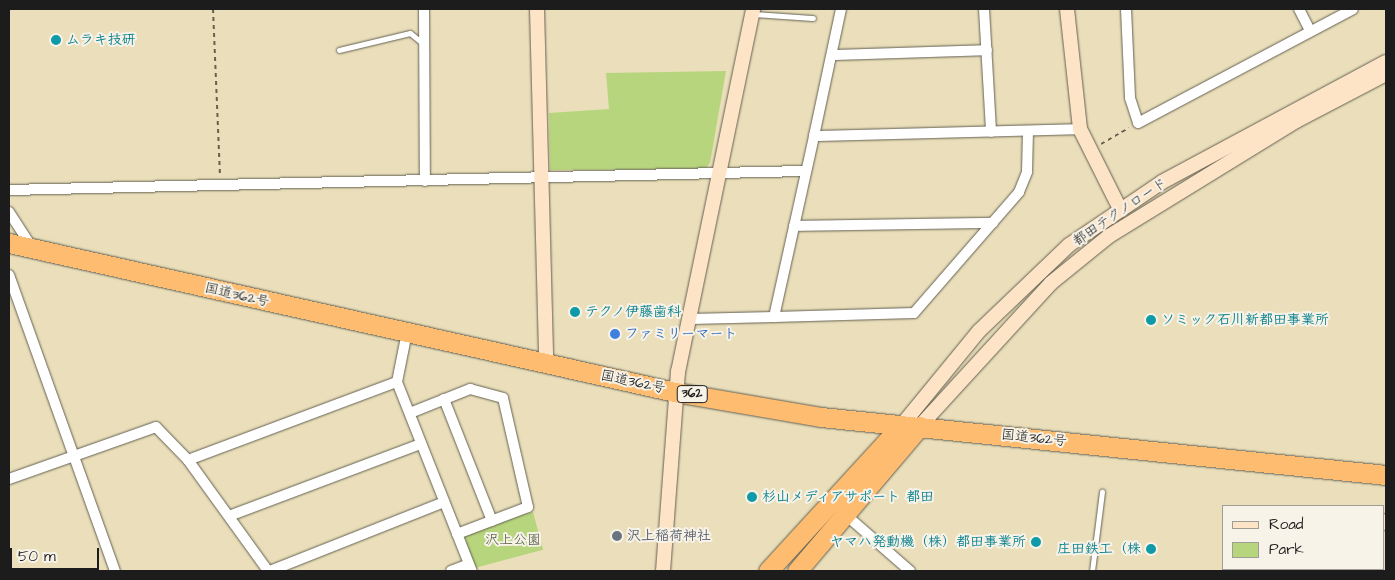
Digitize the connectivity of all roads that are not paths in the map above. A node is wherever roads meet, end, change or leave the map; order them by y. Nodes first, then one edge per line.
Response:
1 (424, 9) edge
2 (537, 9) edge
3 (841, 9) edge
4 (984, 9) edge
5 (1067, 9) edge
6 (1126, 9) edge
7 (1299, 9) edge
8 (1353, 9) edge
9 (753, 11) edge
10 (813, 18) dead end
11 (1310, 32) junction
12 (339, 50) dead end
13 (424, 50) junction
14 (987, 50) junction
15 (832, 55) junction
16 (1386, 62) edge
17 (1386, 74) edge
18 (1080, 129) junction
19 (1028, 131) junction
20 (992, 132) junction
21 (814, 136) junction
22 (806, 171) junction
23 (716, 174) junction
24 (542, 178) junction
25 (426, 181) junction
26 (9, 190) edge
27 (1120, 209) junction
28 (9, 212) edge
29 (993, 223) junction
30 (794, 226) junction
31 (9, 243) edge
32 (34, 250) junction
33 (9, 275) edge
34 (774, 317) junction
35 (690, 319) junction
36 (407, 332) junction
37 (546, 364) junction
38 (397, 382) junction
39 (675, 392) junction
40 (444, 400) junction
41 (410, 414) junction
42 (911, 425) junction
43 (421, 444) junction
44 (72, 456) junction
45 (188, 460) junction
46 (1386, 475) edge
47 (9, 479) edge
48 (1102, 492) dead end
49 (444, 502) junction
50 (846, 515) junction
51 (229, 516) junction
52 (492, 521) junction
53 (457, 534) junction
54 (471, 568) edge
55 (115, 571) edge
56 (269, 571) edge
57 (451, 571) edge
58 (663, 571) edge
59 (768, 571) edge
60 (796, 571) edge
61 (910, 571) edge
62 (1092, 571) edge

1 - 13 street
2 - 24 street
3 - 15 street
4 - 14 street
5 - 18 street
6 - 11 street
7 - 11 street
8 - 11 street
9 - 10 lane
9 - 23 street
12 - 13 lane
13 - 25 street
14 - 15 street
14 - 20 street
15 - 21 street
16 - 27 street, 都田テクノロード
17 - 42 street, 都田テクノロード
18 - 19 street
18 - 27 street
19 - 20 street
19 - 29 street
20 - 21 street
21 - 22 street
22 - 23 street
22 - 30 street
23 - 24 street
23 - 35 street
24 - 25 street
24 - 37 street
25 - 26 street
27 - 42 street, 都田テクノロード
28 - 32 street
29 - 30 street
29 - 34 street
30 - 34 street
31 - 32 highway, 国道362号 / 362
32 - 36 highway, 国道362号 / 362
33 - 44 street
34 - 35 street
35 - 39 street
36 - 37 highway, 国道362号 / 362
36 - 38 street
37 - 39 highway, 国道362号 / 362
38 - 41 street
38 - 45 street
39 - 42 highway, 国道362号 / 362
39 - 58 street
40 - 41 street
40 - 52 street
40 - 52 street
41 - 43 street
42 - 46 highway, 国道362号 / 362
42 - 50 highway
42 - 59 highway
43 - 49 street
43 - 51 street
44 - 45 street
44 - 47 street
44 - 55 street
45 - 51 street
48 - 62 lane
49 - 53 street
49 - 56 street
50 - 60 highway
50 - 61 street
51 - 56 street
52 - 53 street
53 - 54 street
54 - 57 street

